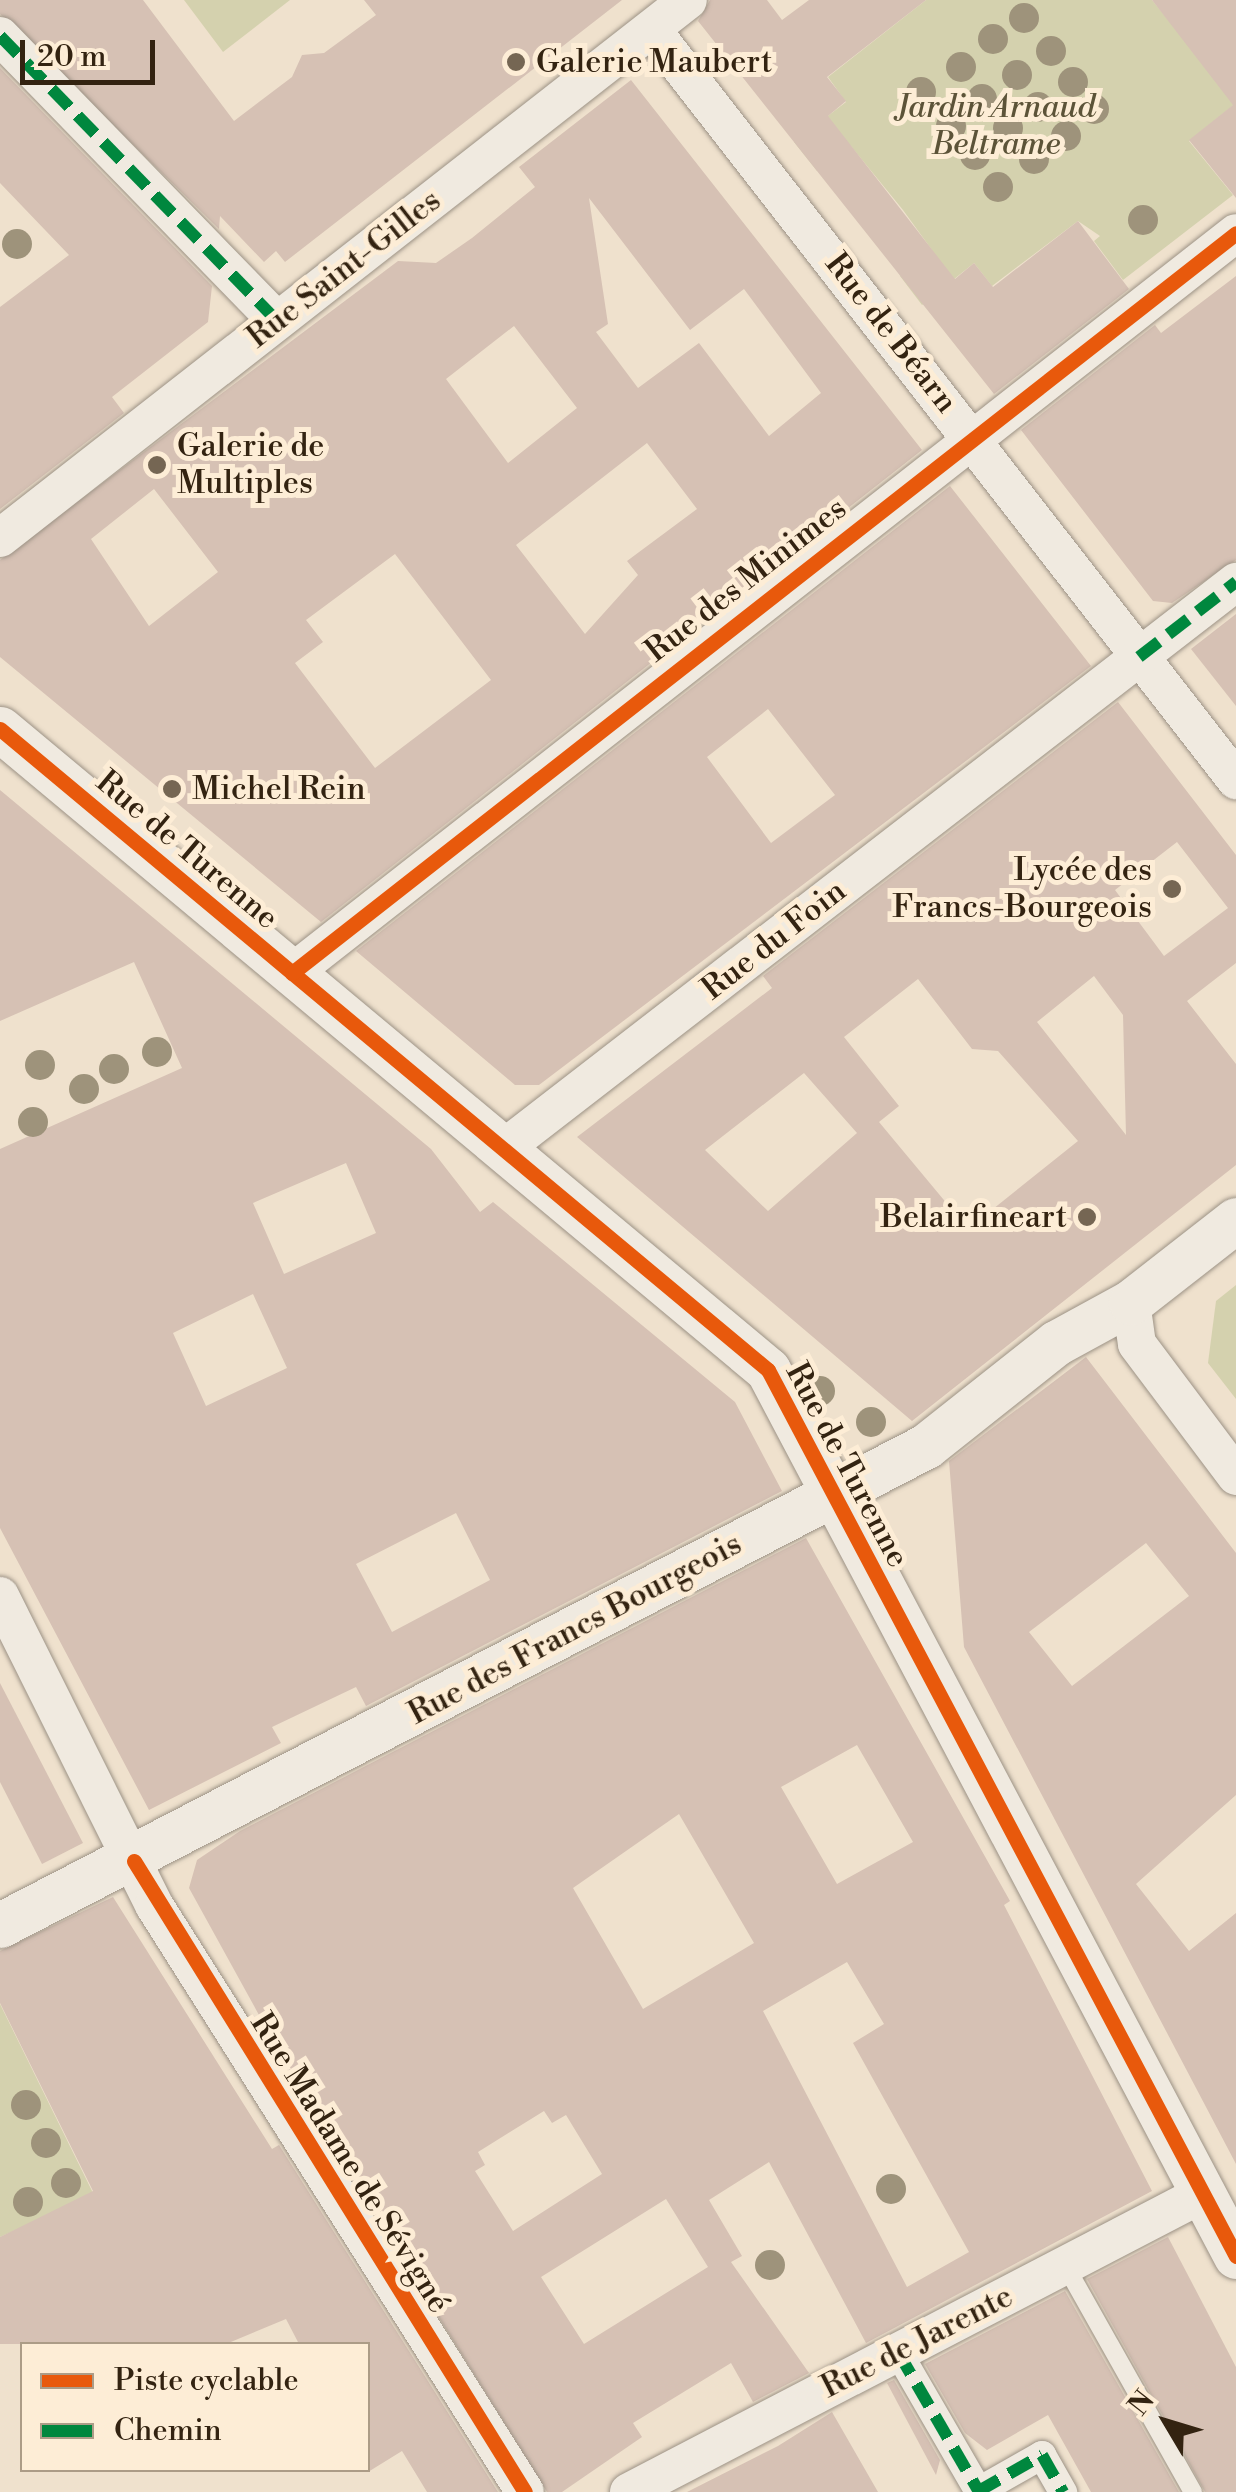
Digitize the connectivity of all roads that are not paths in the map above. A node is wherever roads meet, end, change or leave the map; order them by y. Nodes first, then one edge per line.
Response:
1 (688, 0) edge
2 (652, 30) junction
3 (0, 36) edge
4 (1236, 232) edge
5 (277, 321) junction
6 (973, 438) junction
7 (0, 538) edge
8 (1236, 582) edge
9 (1139, 657) junction
10 (0, 728) edge
11 (1236, 780) edge
12 (292, 973) junction
13 (502, 1150) junction
14 (1236, 1220) edge
15 (1131, 1302) junction
16 (1236, 1476) edge
17 (832, 1494) junction
18 (0, 1596) edge
19 (134, 1861) junction
20 (0, 1925) edge
21 (1206, 2192) junction
22 (1236, 2256) edge
23 (1065, 2265) junction
24 (898, 2352) junction
25 (525, 2492) edge
26 (628, 2492) edge
27 (978, 2492) edge
28 (1062, 2492) edge
29 (1193, 2492) edge

1 - 2 street, Rue Saint-Gilles
2 - 5 street, Rue Saint-Gilles
2 - 6 street, Rue de Béarn
3 - 5 street
4 - 6 street, Rue des Minimes
5 - 7 street, Rue Saint-Gilles
6 - 9 street, Rue de Béarn
6 - 12 street, Rue des Minimes
8 - 9 street, Rue du Foin
9 - 11 street, Rue de Béarn
9 - 13 street, Rue du Foin
10 - 12 street, Rue de Turenne
12 - 13 street, Rue de Turenne
13 - 17 street, Rue de Turenne
14 - 15 street, Rue des Francs Bourgeois
15 - 16 street
15 - 17 street, Rue des Francs Bourgeois
17 - 19 street, Rue des Francs Bourgeois
17 - 21 street, Rue de Turenne
18 - 19 street, Rue Madame de Sévigné
19 - 20 street, Rue des Francs Bourgeois
19 - 25 street, Rue Madame de Sévigné
21 - 22 street, Rue de Turenne
21 - 23 street, Rue de Jarente
23 - 24 street, Rue de Jarente
23 - 29 lane
24 - 26 street, Rue de Jarente
24 - 27 street
27 - 28 street

